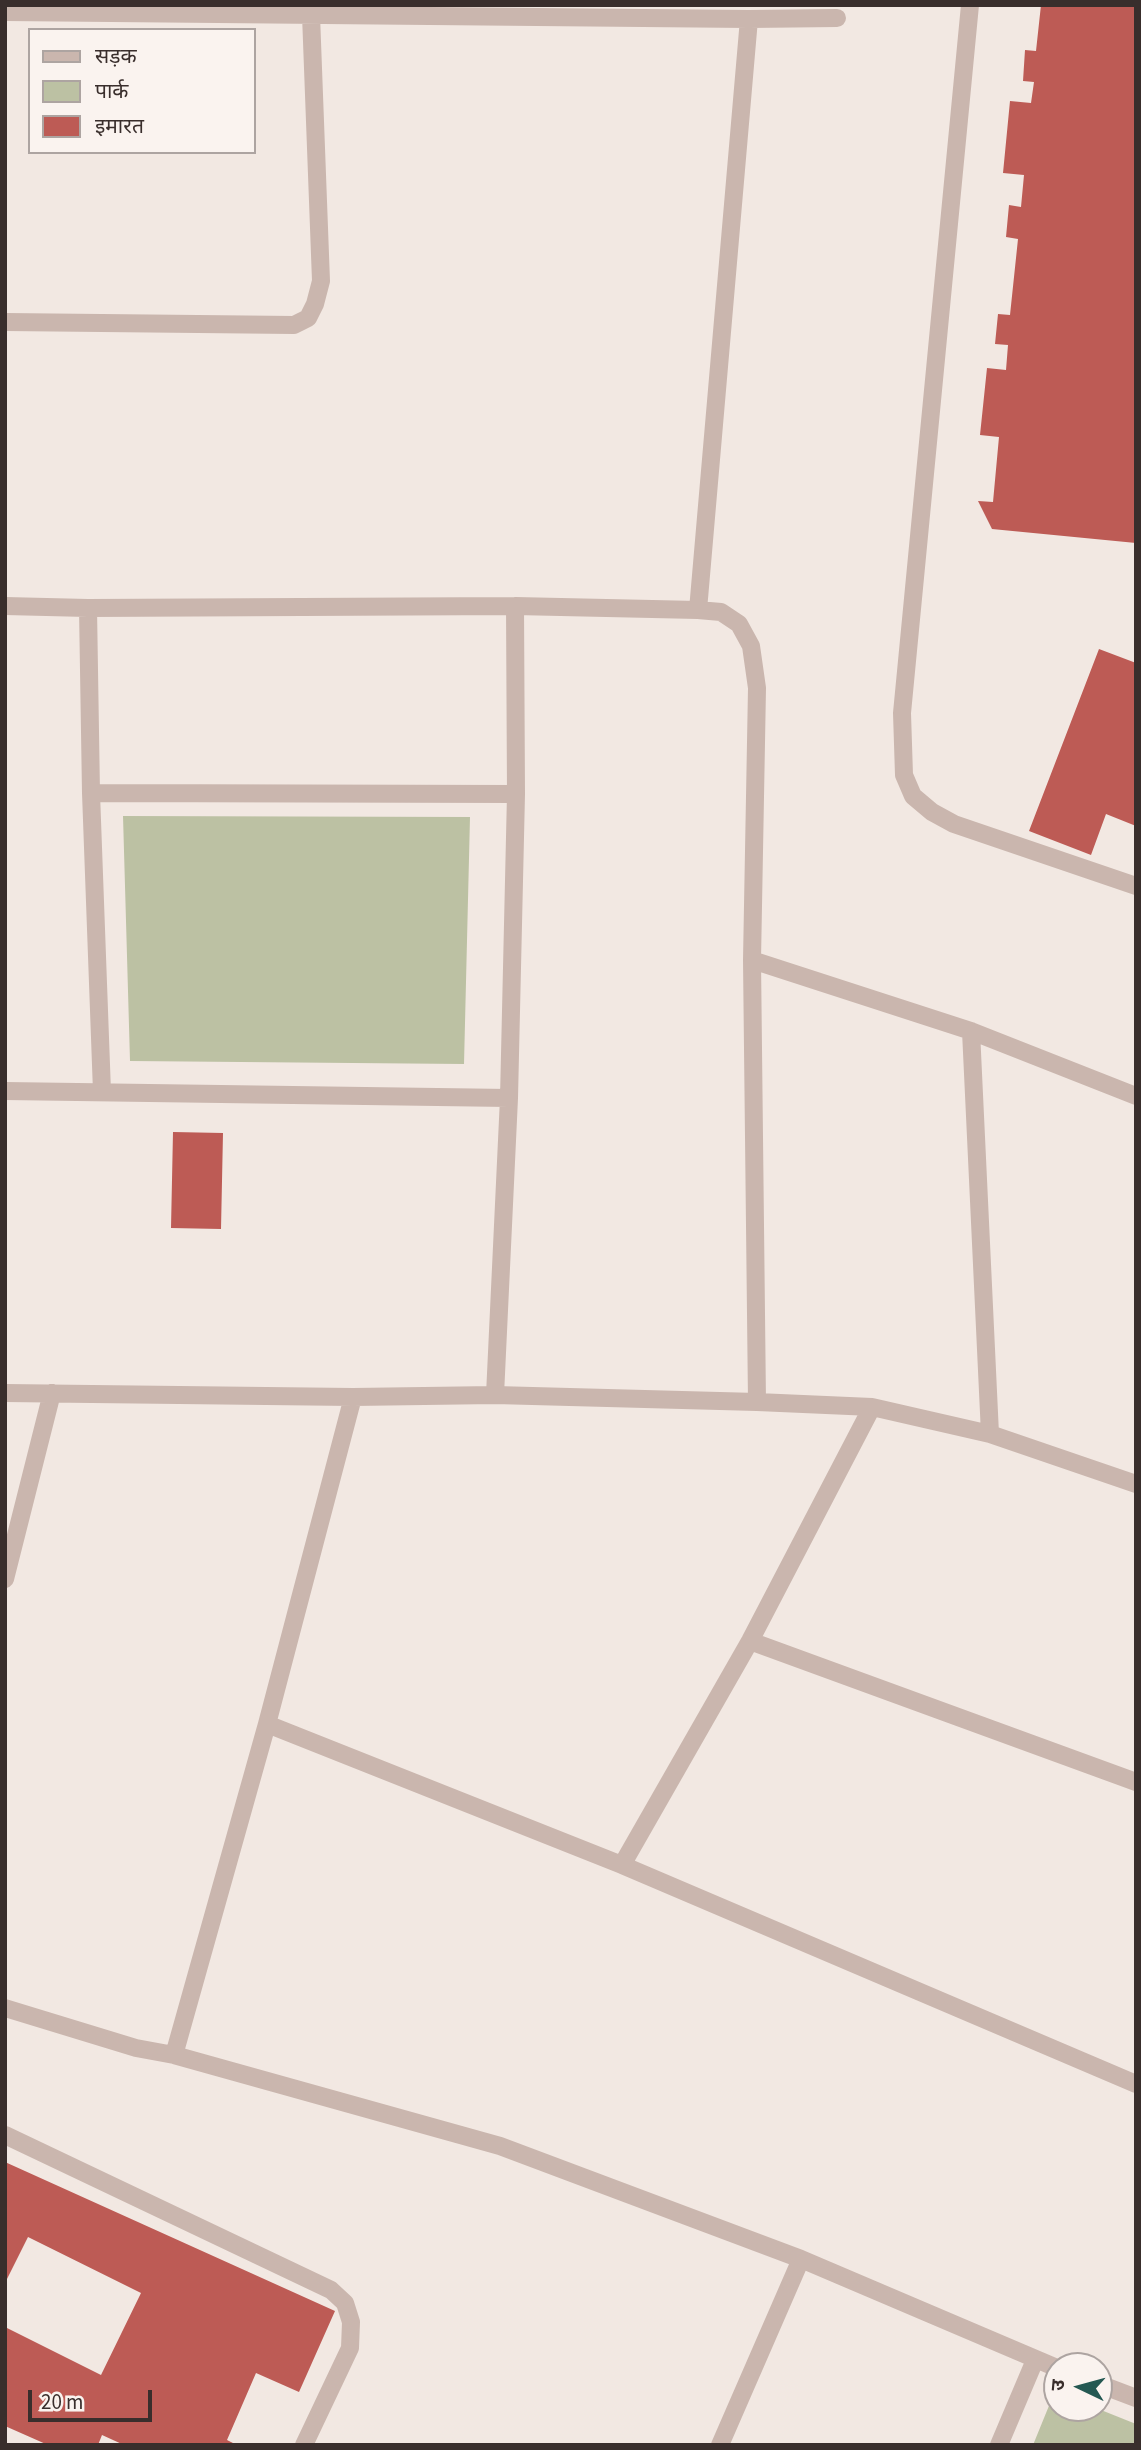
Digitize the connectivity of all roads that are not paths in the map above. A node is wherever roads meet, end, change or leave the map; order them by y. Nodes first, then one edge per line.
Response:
1 (970, 5) edge
2 (88, 8) edge
3 (518, 11) edge
4 (5, 12) edge
5 (311, 15) junction
6 (837, 18) dead end
7 (749, 19) junction
8 (5, 322) edge
9 (5, 606) edge
10 (515, 606) junction
11 (88, 608) junction
12 (698, 610) junction
13 (92, 793) junction
14 (516, 794) junction
15 (1136, 886) edge
16 (751, 960) junction
17 (971, 1031) junction
18 (5, 1091) edge
19 (102, 1092) junction
20 (1136, 1096) edge
21 (509, 1098) junction
22 (5, 1393) edge
23 (52, 1393) junction
24 (495, 1395) junction
25 (353, 1397) junction
26 (757, 1402) junction
27 (872, 1408) junction
28 (989, 1434) junction
29 (1136, 1484) edge
30 (5, 1579) edge
31 (750, 1641) junction
32 (267, 1724) junction
33 (1136, 1783) edge
34 (622, 1865) junction
35 (5, 2008) edge
36 (174, 2055) junction
37 (1136, 2084) edge
38 (5, 2135) edge
39 (801, 2259) junction
40 (1035, 2360) junction
41 (1043, 2363) edge
42 (1113, 2389) edge
43 (1136, 2398) edge
44 (304, 2445) edge
45 (720, 2445) edge
46 (999, 2445) edge

1 - 15 street
2 - 4 street
2 - 5 street
3 - 5 street
3 - 7 street
5 - 8 street
6 - 7 street
7 - 12 street
9 - 11 street
10 - 11 street
10 - 12 street
10 - 14 street
11 - 13 street
12 - 16 street
13 - 14 street
13 - 19 street
14 - 21 street
16 - 17 street
16 - 26 street
17 - 20 street
17 - 28 street
18 - 19 street
19 - 21 street
21 - 24 street
22 - 23 street
23 - 25 street
23 - 30 street
24 - 25 street
24 - 26 street
25 - 32 street
26 - 27 street
27 - 28 street
27 - 31 street
28 - 29 street
31 - 33 street
31 - 34 street
32 - 34 street
32 - 36 street
34 - 37 street
35 - 36 street
36 - 39 street
38 - 44 street
39 - 40 street
39 - 45 street
40 - 41 street
40 - 46 street
42 - 43 street

